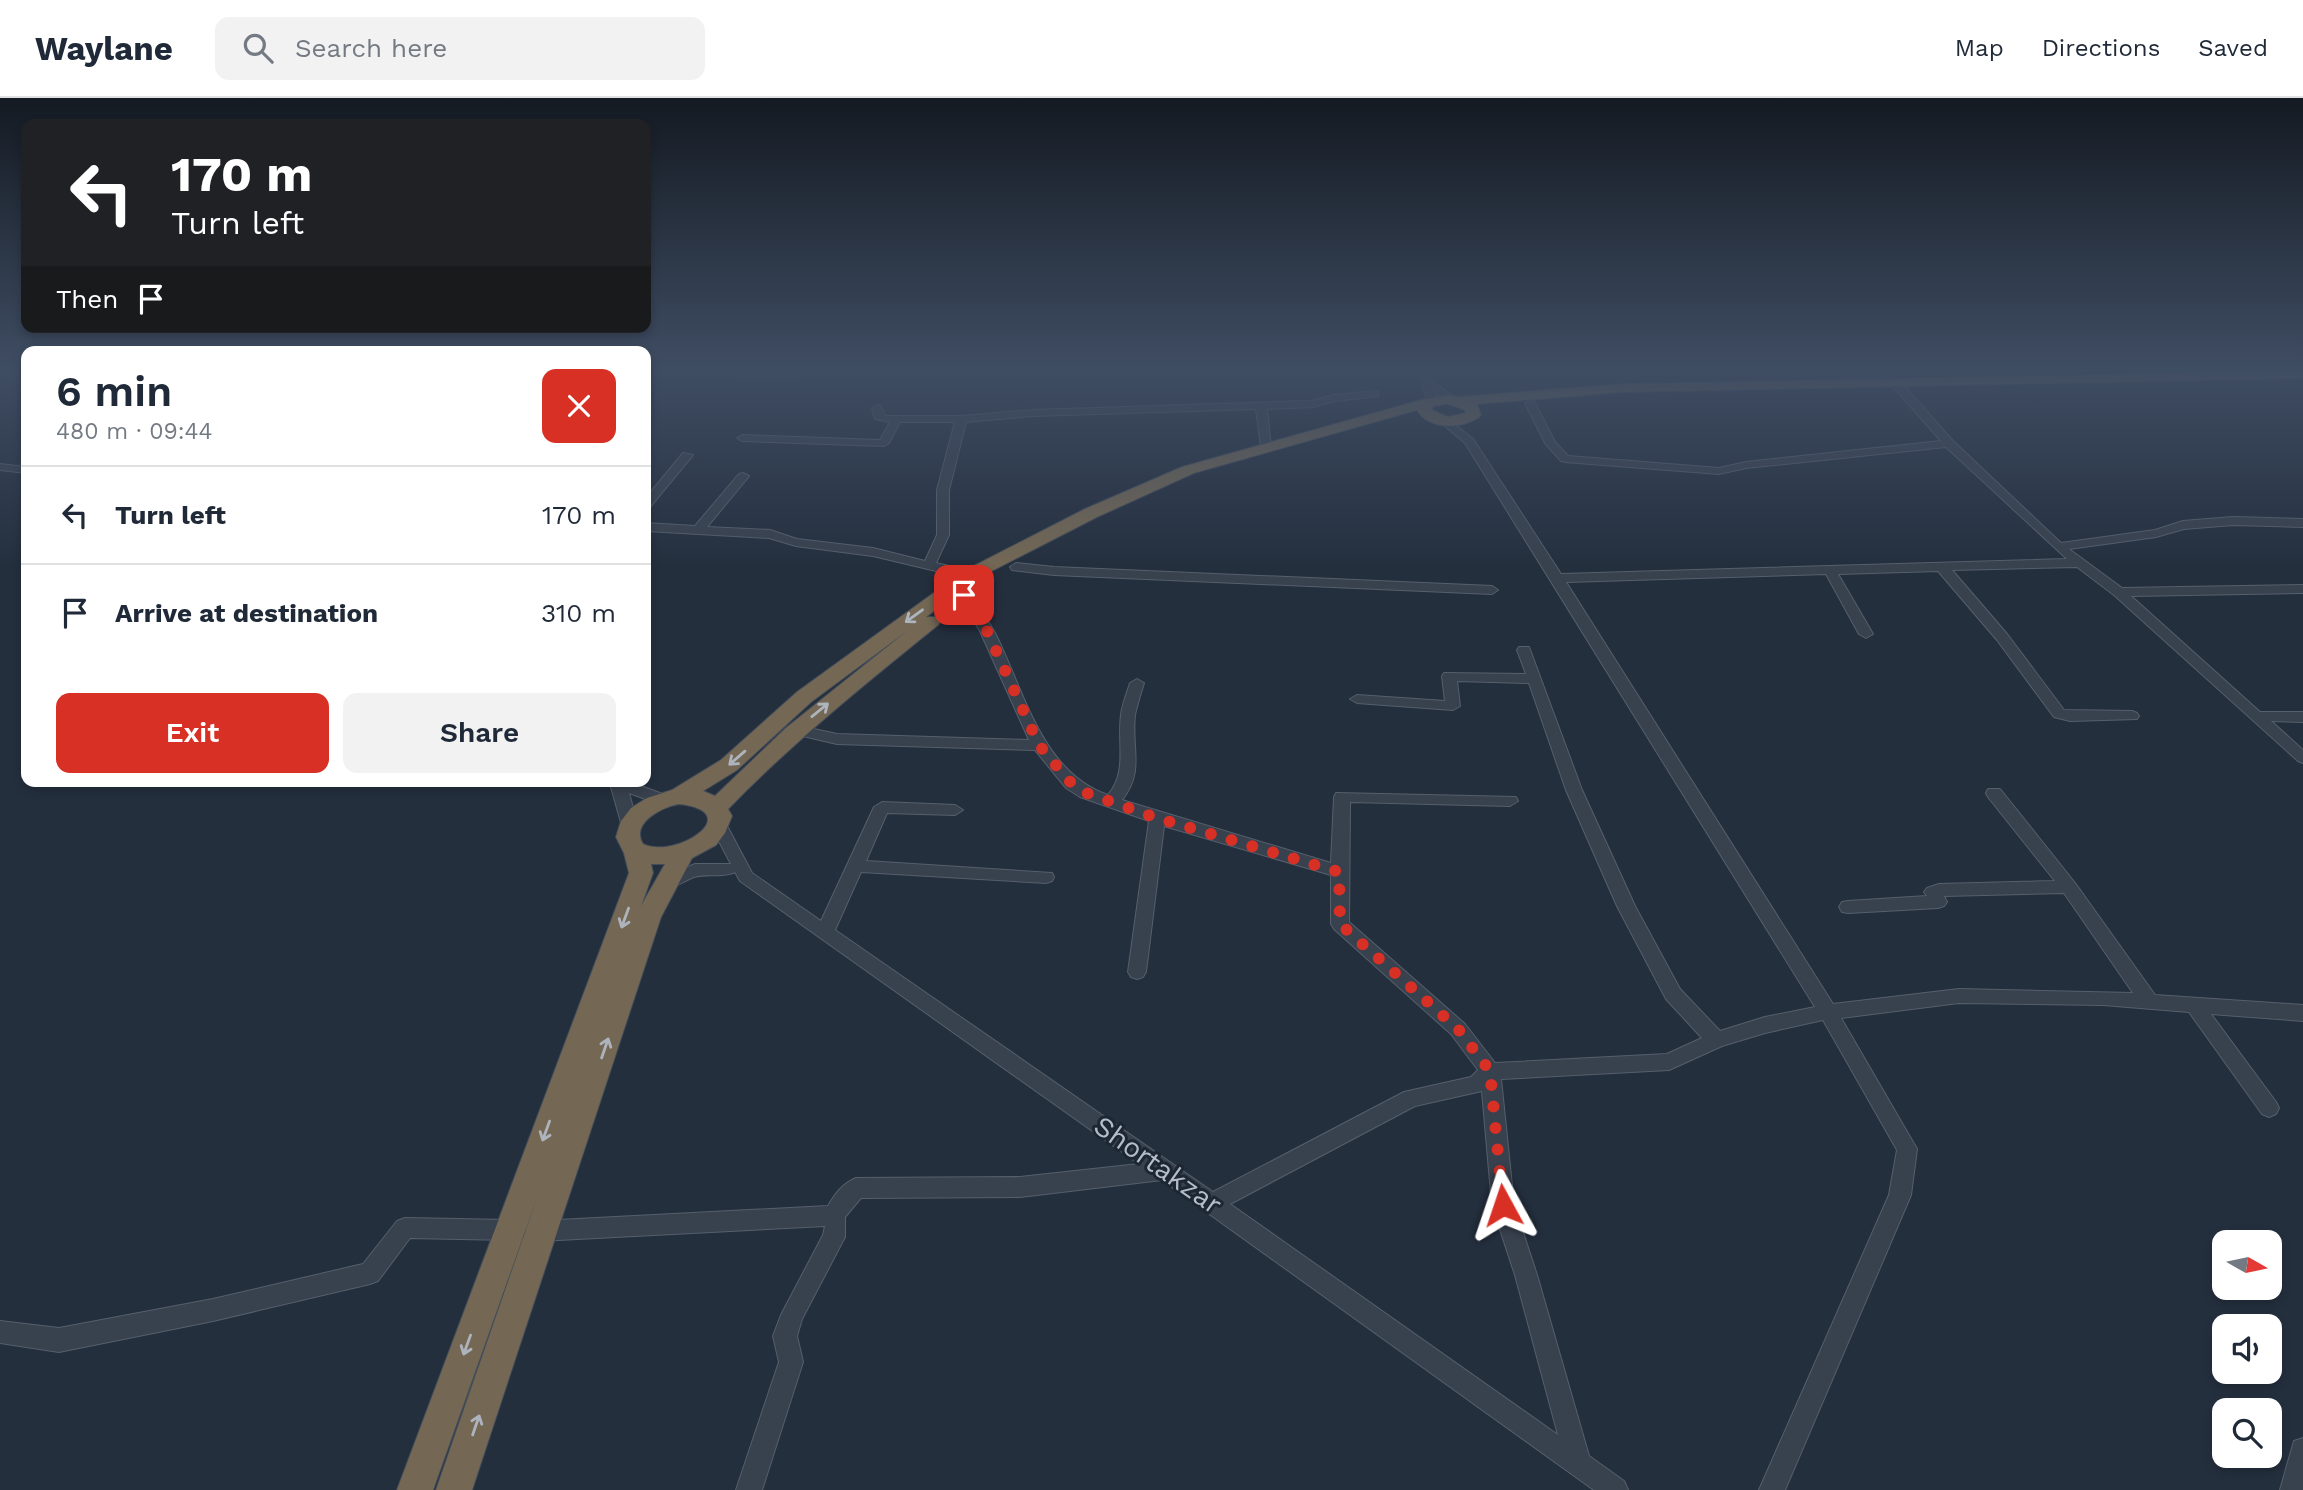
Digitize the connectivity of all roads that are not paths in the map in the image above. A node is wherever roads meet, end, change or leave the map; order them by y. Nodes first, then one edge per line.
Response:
1 (888, 436) edge
2 (957, 436) edge
3 (1265, 436) edge
4 (1309, 436) edge
5 (1352, 436) edge
6 (1463, 436) edge
7 (1468, 436) edge
8 (1547, 436) edge
9 (1942, 436) edge
10 (742, 438) dead end
11 (1469, 441) junction
12 (1949, 443) junction
13 (1266, 447) junction
14 (687, 455) dead end
15 (0, 467) edge
16 (21, 469) edge
17 (743, 476) dead end
18 (651, 499) edge
19 (2303, 523) edge
20 (651, 527) edge
21 (699, 529) junction
22 (2058, 547) junction
23 (2076, 563) junction
24 (929, 565) junction
25 (1942, 566) junction
26 (1016, 567) junction
27 (1830, 570) junction
28 (970, 575) junction
29 (1558, 578) junction
30 (2303, 589) edge
31 (1492, 590) dead end
32 (2119, 592) junction
33 (964, 595) junction
34 (1866, 634) dead end
35 (1524, 650) dead end
36 (1535, 680) junction
37 (1137, 683) dead end
38 (1357, 699) dead end
39 (2132, 716) dead end
40 (2256, 716) junction
41 (2303, 717) edge
42 (795, 730) junction
43 (1039, 745) junction
44 (2303, 758) edge
45 (617, 787) edge
46 (628, 787) edge
47 (1994, 793) dead end
48 (670, 798) junction
49 (1510, 801) dead end
50 (1111, 802) junction
51 (955, 810) dead end
52 (718, 817) junction
53 (1157, 818) junction
54 (633, 840) junction
55 (687, 852) junction
56 (855, 866) junction
57 (1339, 872) junction
58 (737, 873) junction
59 (1046, 877) dead end
60 (667, 883) junction
61 (2069, 887) junction
62 (1848, 906) dead end
63 (825, 932) junction
64 (1137, 972) dead end
65 (2151, 1002) junction
66 (2194, 1006) junction
67 (1828, 1012) junction
68 (2303, 1013) edge
69 (1716, 1040) junction
70 (1490, 1071) junction
71 (2269, 1108) dead end
72 (1165, 1170) junction
73 (1212, 1203) junction
74 (834, 1216) junction
75 (509, 1230) junction
76 (543, 1231) junction
77 (0, 1332) edge
78 (2303, 1450) edge
79 (1579, 1465) junction
80 (415, 1490) edge
81 (454, 1490) edge
82 (749, 1490) edge
83 (1615, 1490) edge
84 (1772, 1490) edge
85 (2292, 1490) edge

1 - 10 street
2 - 24 street
3 - 13 street
4 - 13 highway
5 - 26 highway
6 - 11 street
7 - 11 street
8 - 12 street
9 - 12 street
11 - 29 street
12 - 22 street
13 - 28 highway
14 - 18 street
15 - 16 street
17 - 21 street
19 - 22 street
20 - 21 street
21 - 24 street
22 - 23 street
23 - 25 street
23 - 32 street
24 - 28 street
25 - 27 street
25 - 39 street
26 - 31 street
26 - 33 highway
27 - 29 street
27 - 34 street
28 -> 48 highway
29 - 67 street
30 - 32 street
32 - 40 street
42 -> 33 highway
33 - 43 street
35 - 36 street
36 - 38 street
36 - 69 street
37 - 50 street
40 - 41 street
40 - 44 street
42 - 43 street
42 - 52 highway
43 - 50 street
45 - 54 street
46 - 48 street
47 - 61 street
48 - 52 highway
48 - 54 highway
49 - 57 street
50 - 53 street
51 - 56 street
52 - 55 highway
52 - 58 street, Shortakzar
53 - 57 street
53 - 64 street
54 - 55 highway
54 -> 75 highway
55 - 58 street
55 - 60 highway
56 - 59 street
56 - 63 street
57 - 70 street
58 - 60 street
58 - 63 street, Shortakzar
76 -> 60 highway
61 - 62 street
61 - 65 street
63 - 72 street, Shortakzar
65 - 66 street
65 - 67 street
66 - 68 street
66 - 71 street
67 - 69 street
67 - 84 street
69 - 70 street
70 - 73 street
70 - 79 street
72 - 73 street, Shortakzar
72 - 74 street
73 - 79 street, Shortakzar
74 - 76 street
74 - 82 street
75 - 76 street
75 - 77 street
75 -> 80 highway
81 -> 76 highway
78 - 85 street
79 - 83 street, Shortakzar

